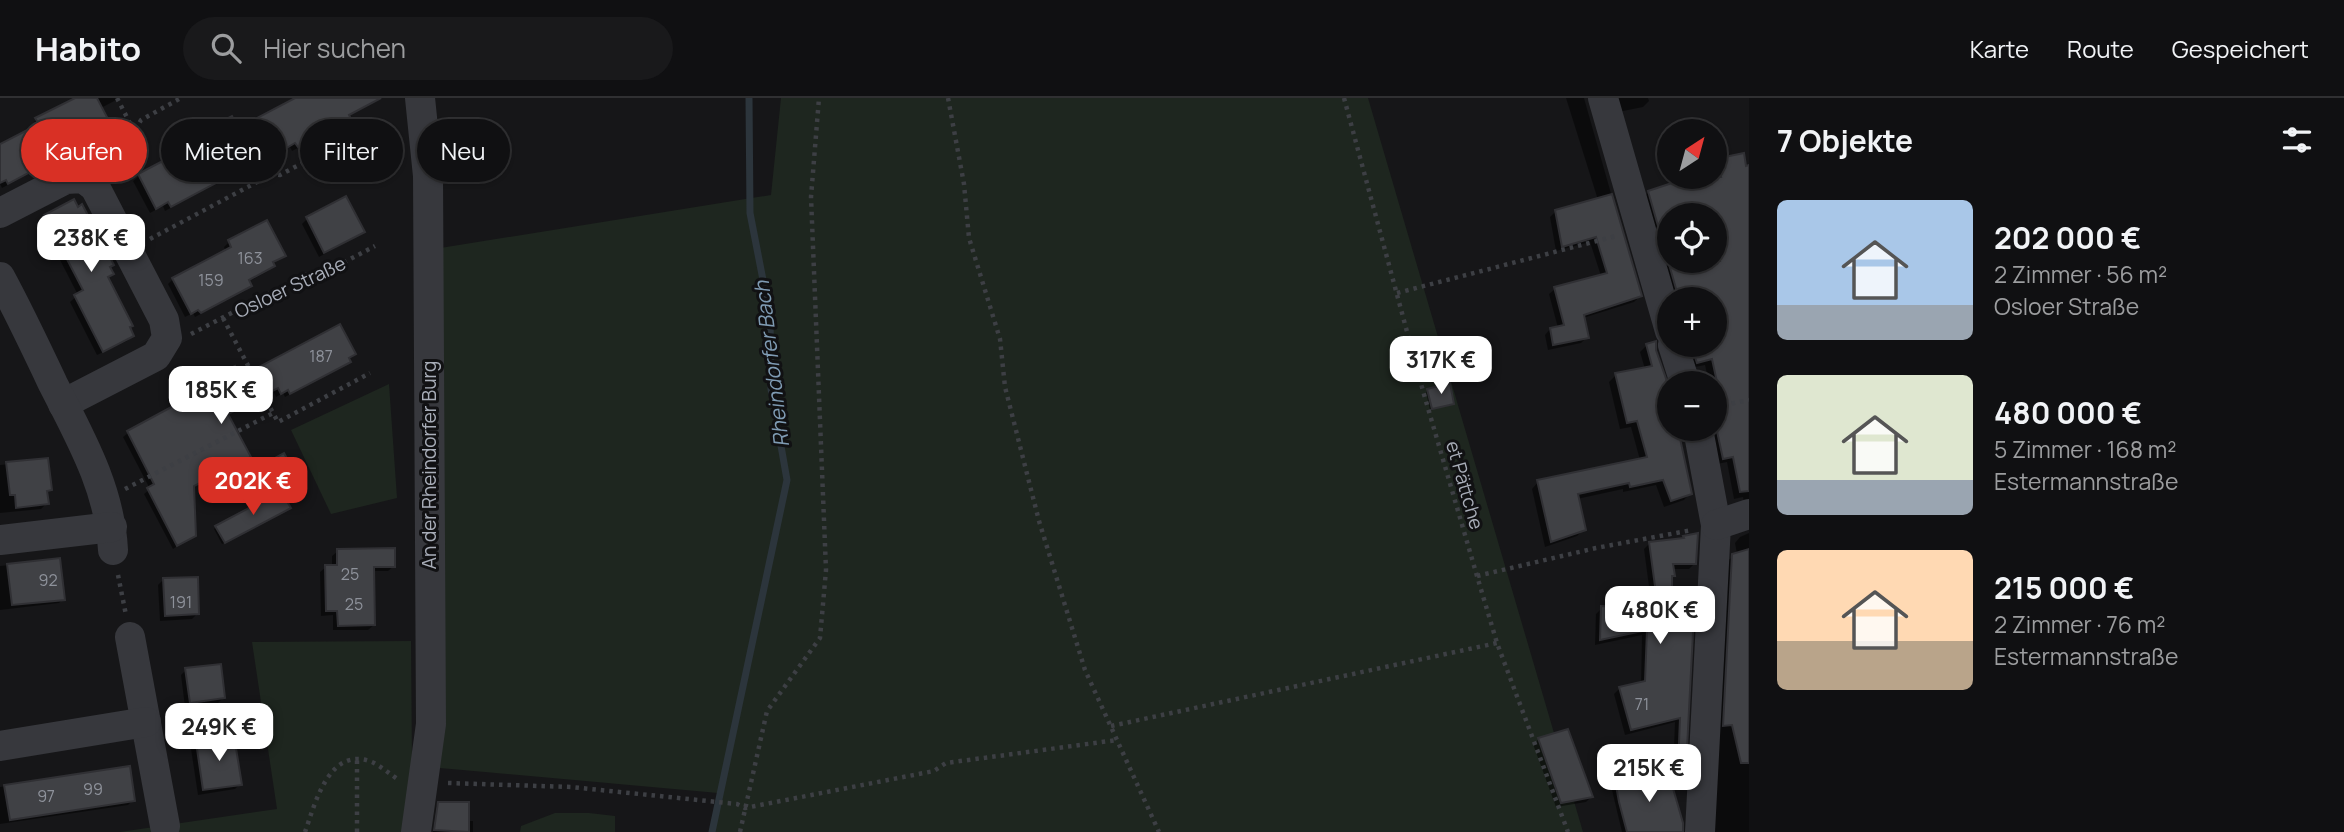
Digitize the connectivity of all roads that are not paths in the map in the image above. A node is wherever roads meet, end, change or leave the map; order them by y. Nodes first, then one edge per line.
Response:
1 (420, 98) edge
2 (1603, 98) edge
3 (0, 213) edge
4 (1, 282) edge
5 (1657, 287) edge
6 (64, 404) junction
7 (1700, 441) edge
8 (1749, 514) edge
9 (1716, 525) junction
10 (0, 540) edge
11 (130, 638) road end
12 (146, 722) junction
13 (0, 746) edge
14 (165, 826) dead end
15 (416, 832) edge
16 (1700, 832) edge

1 - 15 street, An der Rheindorfer Burg
2 - 5 street
3 - 6 street
4 - 6 street
6 - 10 street
7 - 9 street
8 - 9 street
9 - 16 street
11 - 12 street
12 - 13 street
12 - 14 street

